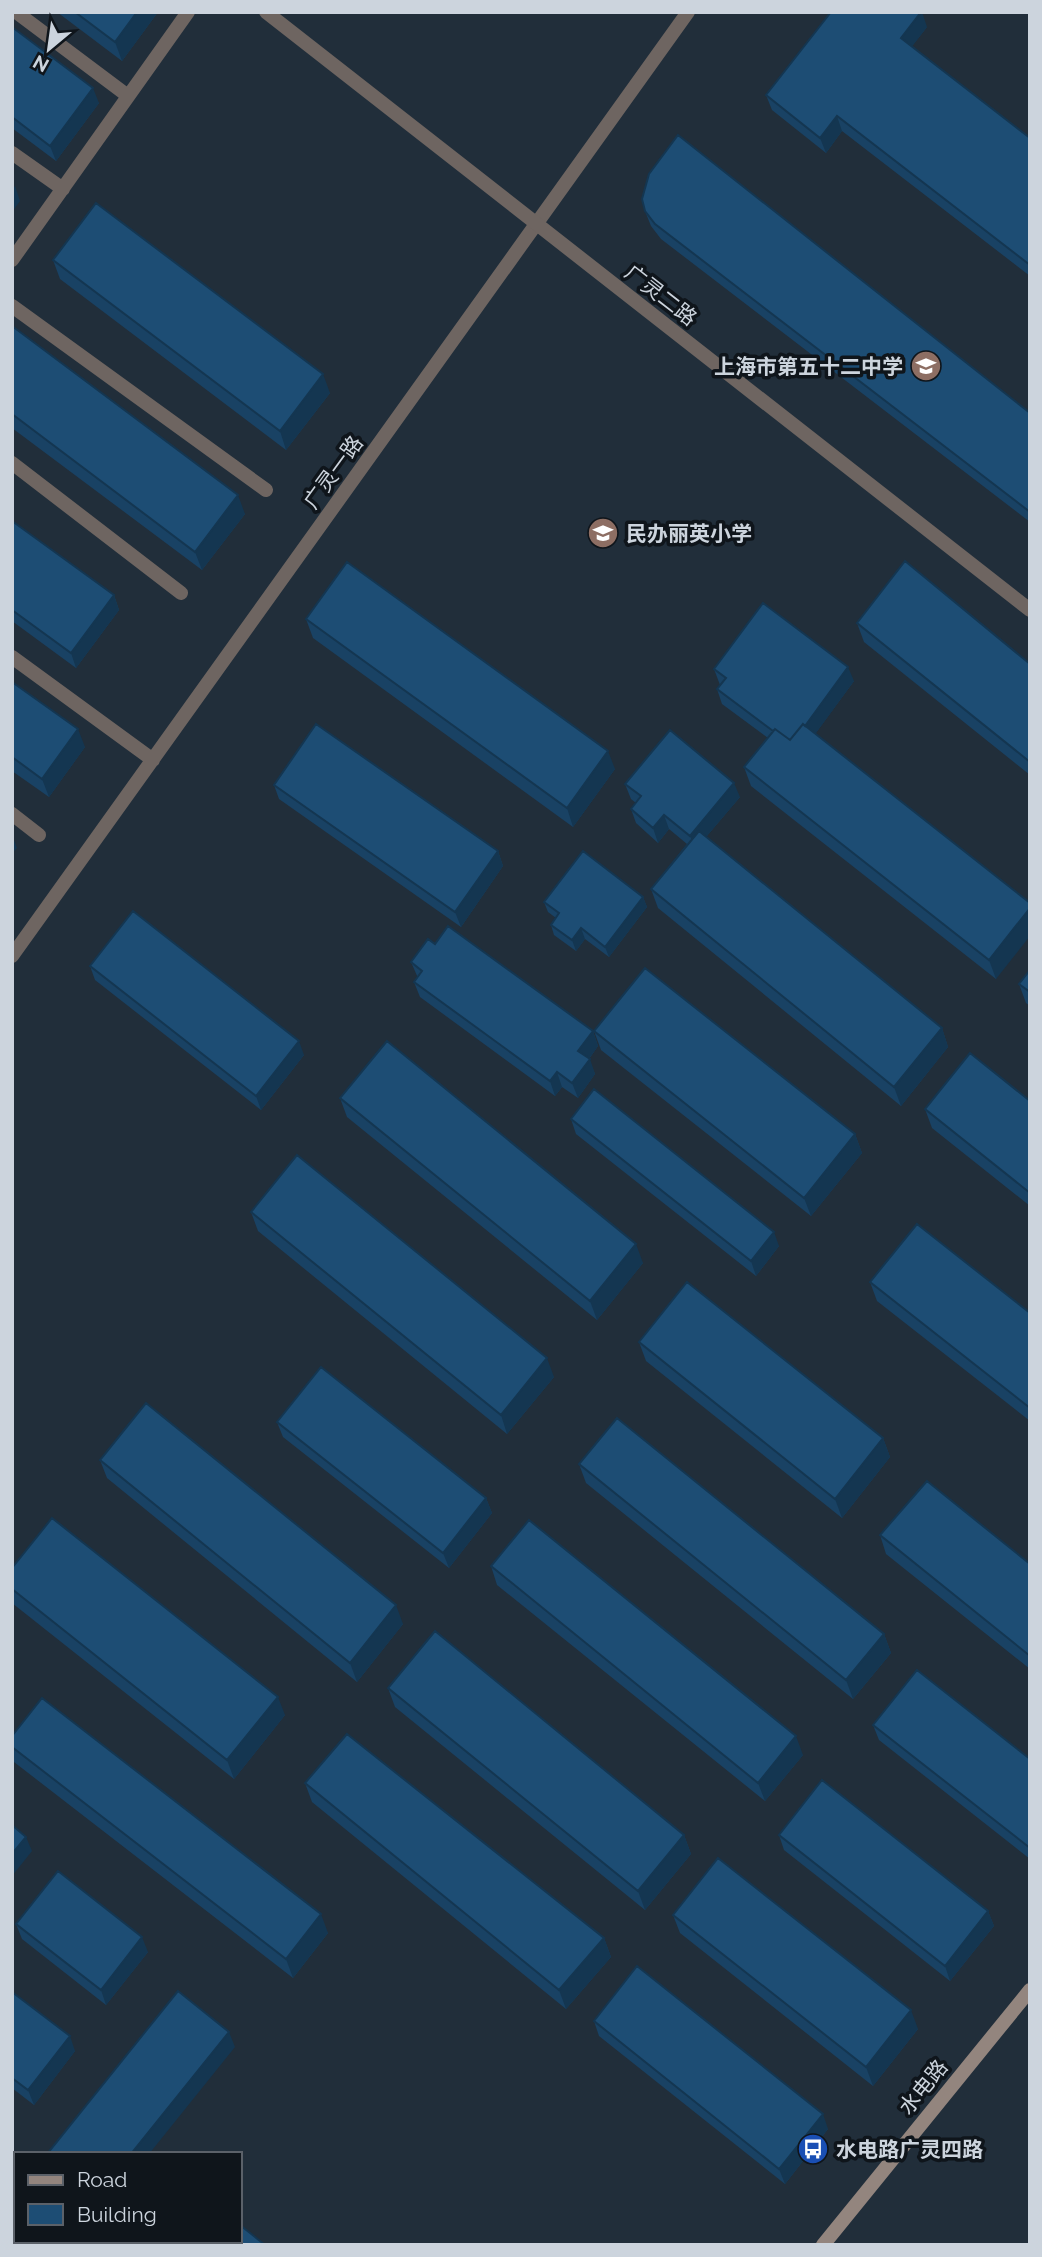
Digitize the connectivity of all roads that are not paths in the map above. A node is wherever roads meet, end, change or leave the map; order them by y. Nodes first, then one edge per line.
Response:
1 (16, 12) edge
2 (188, 12) edge
3 (266, 12) edge
4 (688, 12) edge
5 (128, 96) junction
6 (12, 153) edge
7 (63, 189) junction
8 (537, 225) junction
9 (12, 260) edge
10 (12, 306) edge
11 (12, 463) edge
12 (266, 490) dead end
13 (181, 593) dead end
14 (1030, 610) edge
15 (12, 657) edge
16 (153, 760) junction
17 (12, 814) edge
18 (40, 835) dead end
19 (12, 956) edge
20 (1030, 1990) edge
21 (823, 2245) edge

1 - 5 street
2 - 5 street
3 - 8 street, 广灵二路
4 - 8 street, 广灵一路
5 - 7 street
6 - 7 street
7 - 9 street
8 - 14 street, 广灵二路
8 - 16 street, 广灵一路
10 - 12 street
11 - 13 street
15 - 16 street
16 - 19 street, 广灵一路
17 - 18 street
20 - 21 main road, 水电路

